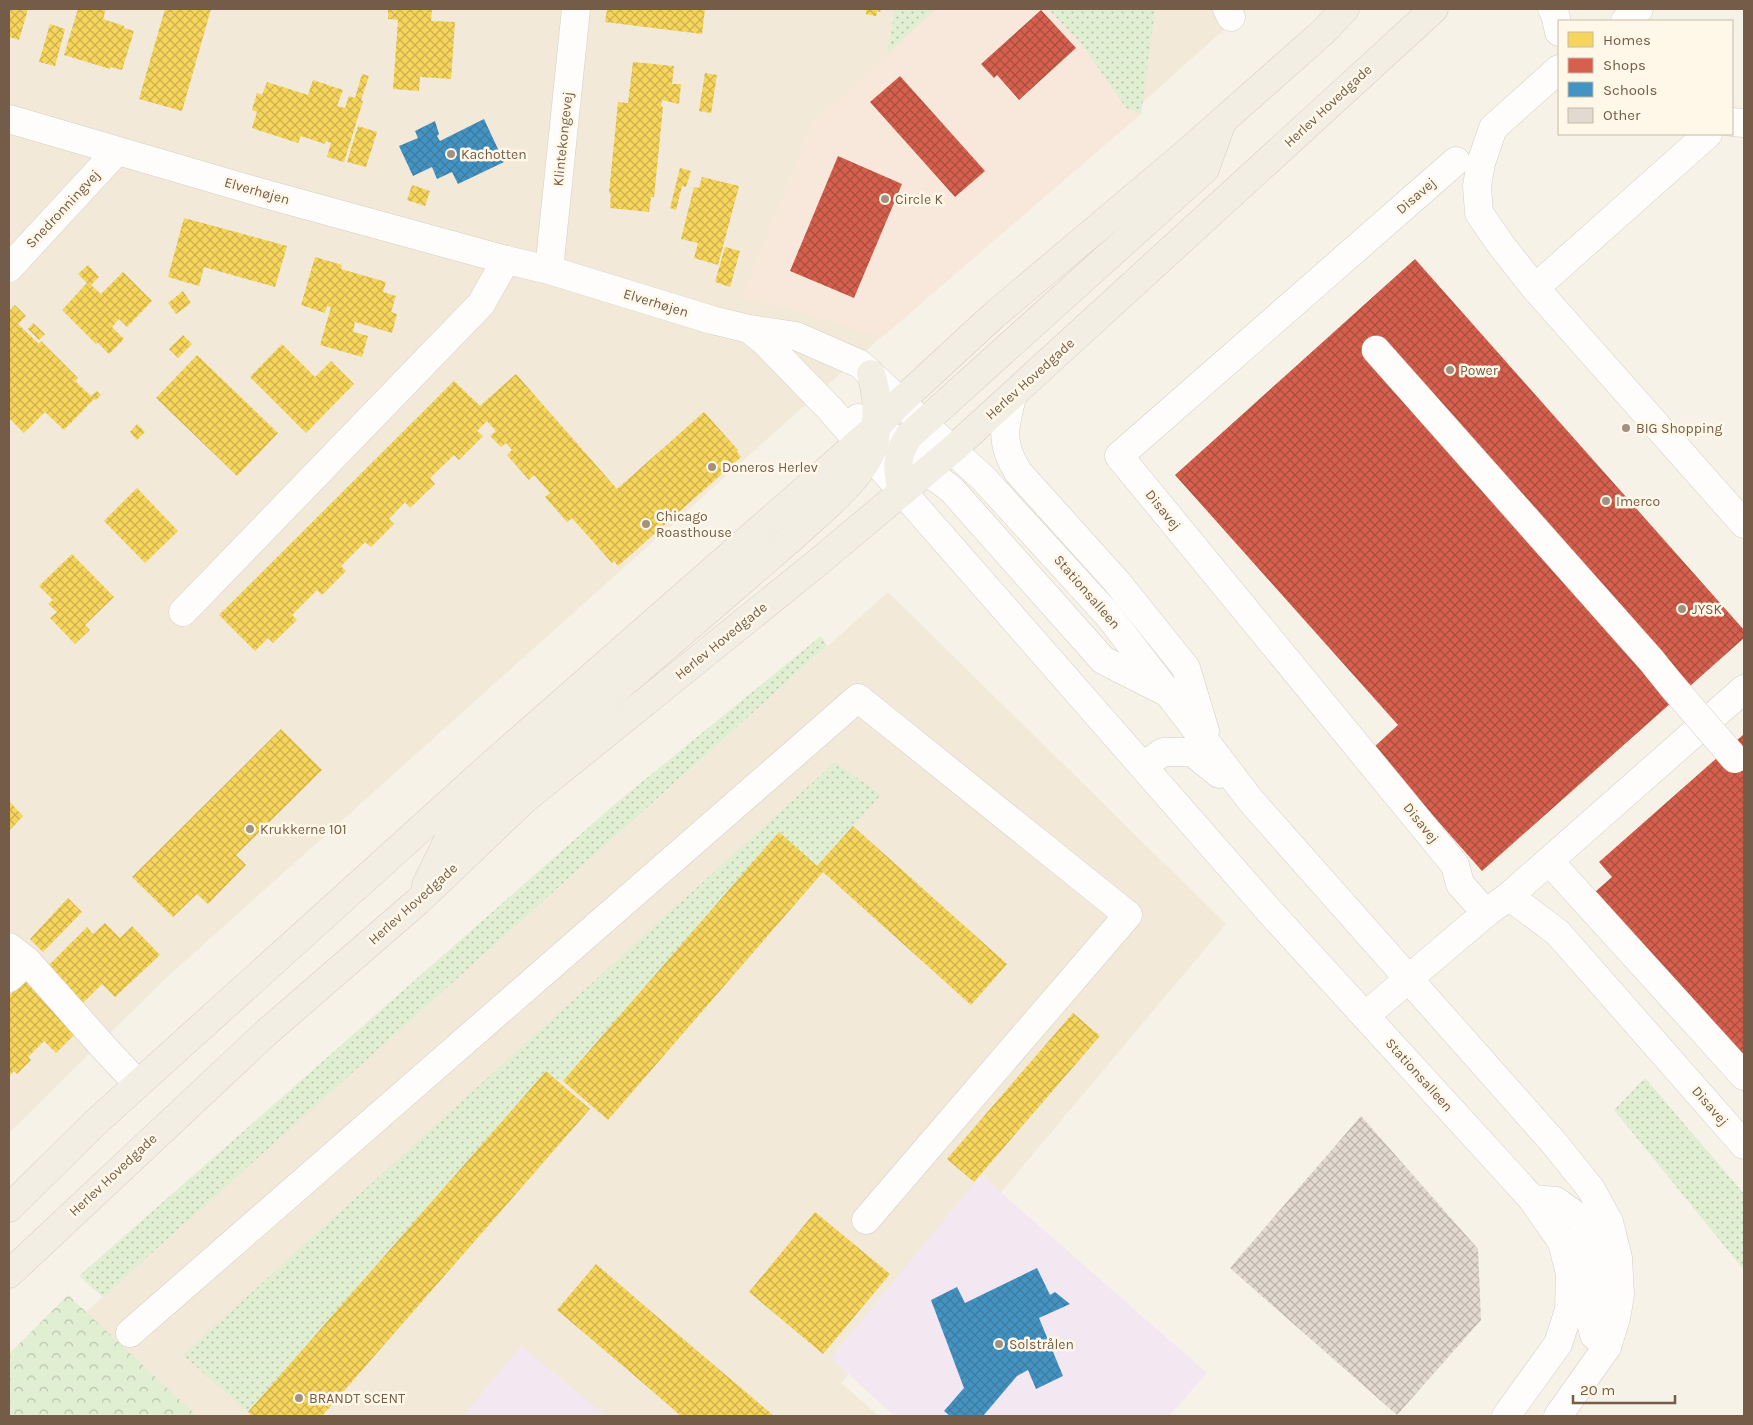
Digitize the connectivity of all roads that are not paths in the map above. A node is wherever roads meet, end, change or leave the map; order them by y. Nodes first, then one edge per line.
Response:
1 (576, 9) edge
2 (1345, 9) edge
3 (1434, 9) edge
4 (1552, 9) edge
5 (1639, 9) edge
6 (1626, 20) edge
7 (1558, 28) edge
8 (1558, 66) edge
9 (9, 119) edge
10 (1224, 119) junction
11 (1707, 135) edge
12 (117, 151) junction
13 (1456, 161) dead end
14 (506, 260) junction
15 (9, 268) edge
16 (549, 270) junction
17 (1535, 288) junction
18 (757, 335) junction
19 (1376, 350) dead end
20 (871, 374) junction
21 (1012, 397) junction
22 (900, 402) junction
23 (923, 422) junction
24 (878, 450) junction
25 (952, 450) junction
26 (926, 472) junction
27 (902, 492) junction
28 (1744, 524) edge
29 (183, 612) dead end
30 (1744, 689) edge
31 (1168, 693) junction
32 (1209, 747) junction
33 (1740, 764) edge
34 (1143, 766) junction
35 (1252, 802) junction
36 (1549, 861) junction
37 (1509, 896) junction
38 (417, 902) junction
39 (1486, 913) junction
40 (15, 962) edge
41 (1409, 979) junction
42 (1365, 1016) junction
43 (1744, 1076) edge
44 (138, 1084) junction
45 (1744, 1145) edge
46 (1532, 1199) junction
47 (9, 1208) edge
48 (866, 1220) dead end
49 (9, 1274) edge
50 (130, 1333) dead end
51 (1607, 1347) junction
52 (1506, 1416) edge
53 (1558, 1416) edge

1 - 16 street, Klintekongevej
2 - 10 main road
3 - 21 main road, Herlev Hovedgade
4 - 7 street
5 - 6 street
8 - 17 street
9 - 12 street, Elverhøjen
10 - 22 main road
10 - 23 main road
11 - 17 street
12 - 14 street, Elverhøjen
12 - 15 street, Snedronningvej
13 - 39 street, Disavej
14 - 16 street, Elverhøjen
14 - 29 street
16 - 18 street, Elverhøjen
17 - 28 street
18 - 20 street, Elverhøjen
18 - 24 street
19 - 33 street, bridge
20 - 22 street, Elverhøjen
20 - 24 main road
21 - 25 main road, Herlev Hovedgade
21 - 32 street
22 - 23 street, Stationsalleen
22 - 24 main road
23 - 24 main road
23 - 25 street, Stationsalleen
24 - 25 street
24 - 26 street
24 - 27 main road
24 - 38 main road
24 - 44 main road
25 - 26 main road, Herlev Hovedgade
25 - 31 street, Stationsalleen
26 - 27 main road, Herlev Hovedgade
26 - 31 street
27 - 34 street, Stationsalleen
27 - 38 main road, Herlev Hovedgade
30 - 36 street
31 - 32 street, Stationsalleen
32 - 35 street, Stationsalleen
34 - 35 street, Stationsalleen
34 - 42 street, Stationsalleen
35 - 41 street, Stationsalleen
36 - 37 street
36 - 43 street
37 - 39 street
37 - 45 street, Disavej
38 - 49 main road, Herlev Hovedgade
39 - 41 street
40 - 44 street
41 - 42 street
41 - 51 street, Stationsalleen
42 - 46 street, Stationsalleen
44 - 47 main road
46 - 51 street
46 - 52 street, Stationsalleen
48 - 50 street
51 - 53 street, Stationsalleen

